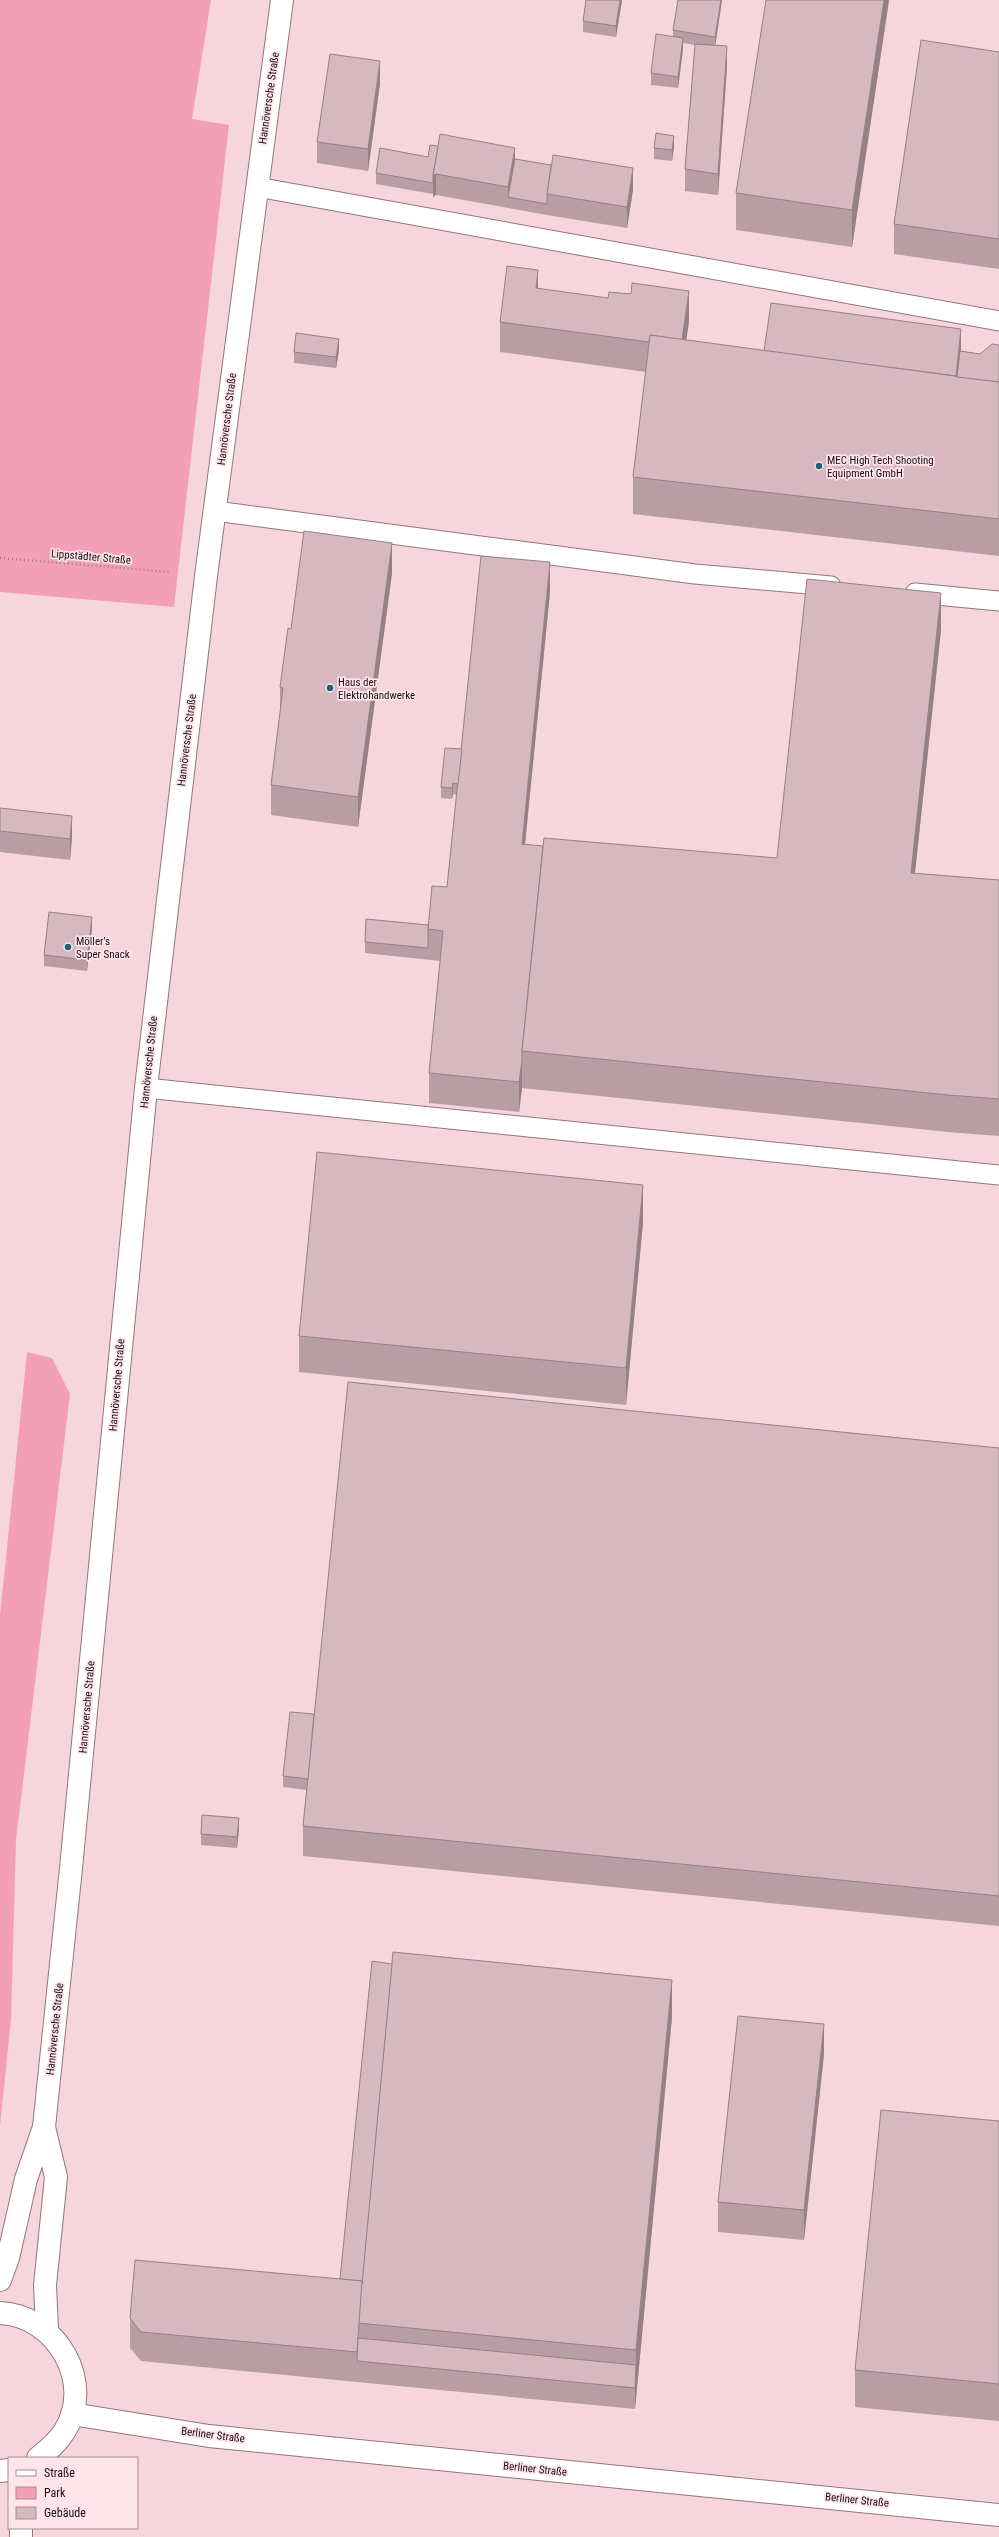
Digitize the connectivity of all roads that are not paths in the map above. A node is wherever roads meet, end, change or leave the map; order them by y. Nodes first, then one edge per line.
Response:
1 (282, 0) edge
2 (257, 187) junction
3 (999, 321) edge
4 (215, 511) junction
5 (850, 588) edge
6 (897, 592) edge
7 (999, 601) edge
8 (146, 1088) junction
9 (999, 1175) edge
10 (44, 2127) junction
11 (0, 2280) edge
12 (0, 2313) edge
13 (47, 2330) junction
14 (72, 2414) junction
15 (39, 2457) edge
16 (999, 2515) edge

1 - 2 main road, Hannöversche Straße
2 - 3 lane
2 - 4 main road, Hannöversche Straße
4 - 5 lane
4 - 8 main road, Hannöversche Straße
6 - 7 lane
8 - 9 lane
8 - 10 main road, Hannöversche Straße
10 - 11 main road, Hannöversche Straße
10 - 13 main road, Hannöversche Straße
12 - 13 main road
13 - 14 main road
14 - 15 main road
14 - 16 main road, Berliner Straße

